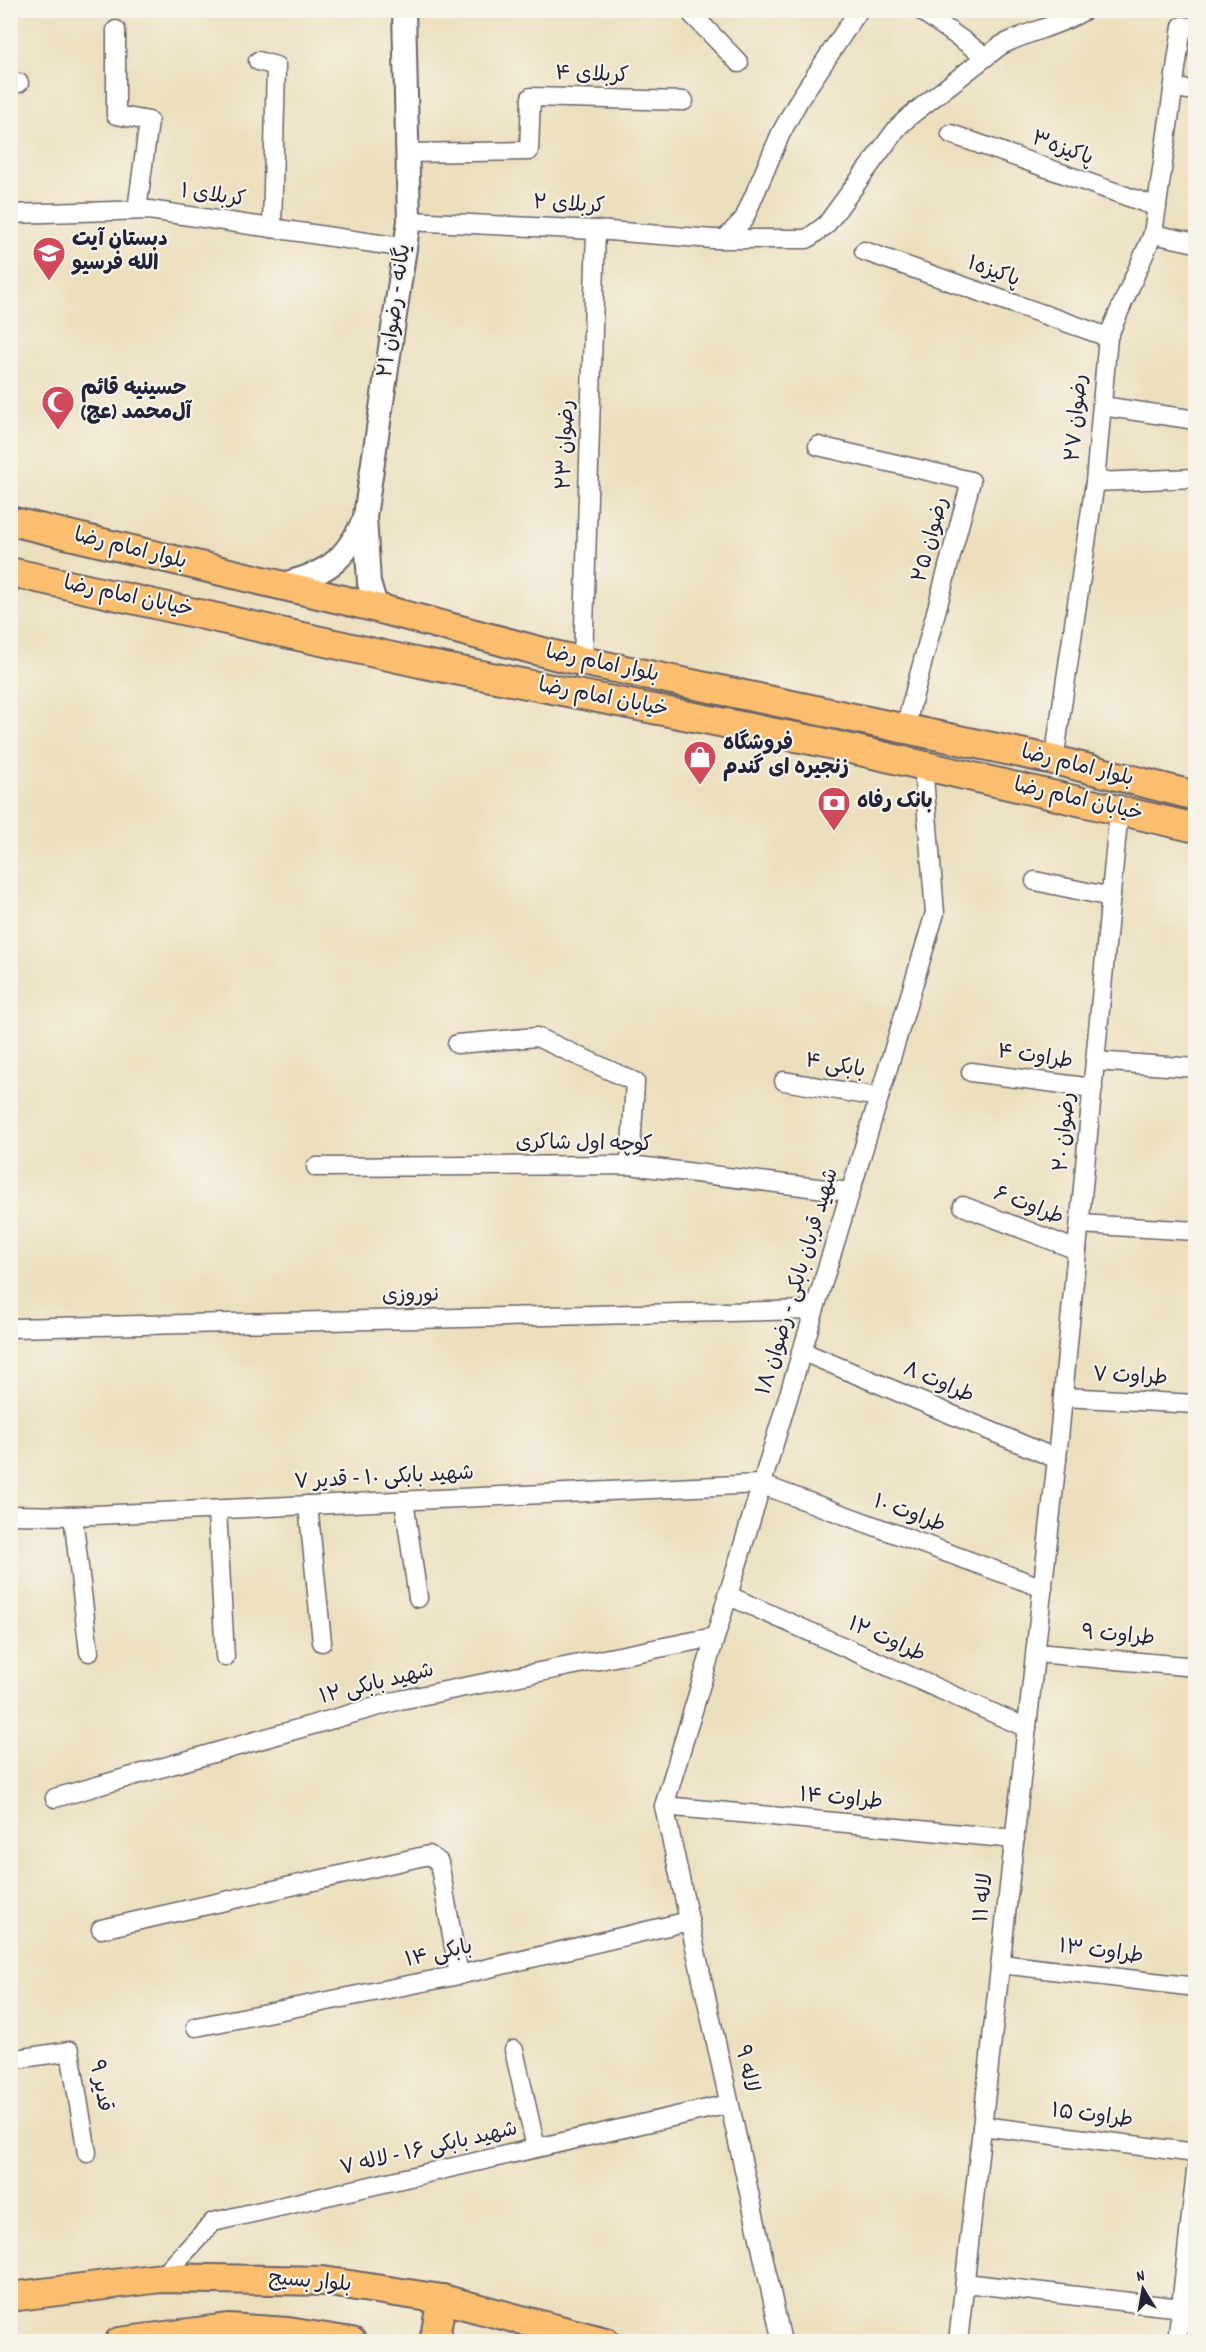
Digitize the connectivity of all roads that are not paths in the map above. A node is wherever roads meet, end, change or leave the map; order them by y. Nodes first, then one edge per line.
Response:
1 (404, 10) edge
2 (688, 10) edge
3 (859, 10) edge
4 (1085, 10) edge
5 (923, 12) dead end
6 (1196, 28) edge
7 (116, 30) dead end
8 (986, 56) junction
9 (258, 61) dead end
10 (740, 63) dead end
11 (1174, 87) junction
12 (1196, 91) edge
13 (684, 101) dead end
14 (951, 134) dead end
15 (406, 153) junction
16 (1157, 207) junction
17 (137, 210) junction
18 (10, 213) edge
19 (409, 221) junction
20 (272, 228) junction
21 (596, 230) junction
22 (1153, 234) junction
23 (726, 238) junction
24 (1196, 243) edge
25 (407, 248) junction
26 (864, 250) dead end
27 (1108, 337) junction
28 (1102, 406) junction
29 (1196, 420) edge
30 (818, 446) dead end
31 (1196, 478) edge
32 (1095, 482) junction
33 (365, 516) junction
34 (10, 521) edge
35 (188, 564) junction
36 (10, 572) edge
37 (275, 585) junction
38 (176, 608) junction
39 (390, 612) junction
40 (395, 657) junction
41 (583, 662) junction
42 (905, 728) junction
43 (1054, 760) junction
44 (923, 765) junction
45 (1196, 796) edge
46 (1119, 810) junction
47 (1196, 828) edge
48 (1035, 881) dead end
49 (1111, 897) junction
50 (457, 1044) dead end
51 (1095, 1061) junction
52 (1196, 1068) edge
53 (971, 1072) dead end
54 (784, 1081) dead end
55 (1093, 1088) junction
56 (879, 1097) junction
57 (630, 1165) junction
58 (316, 1167) dead end
59 (850, 1192) junction
60 (963, 1206) dead end
61 (1080, 1224) junction
62 (1196, 1231) edge
63 (1077, 1250) junction
64 (813, 1310) junction
65 (10, 1328) edge
66 (801, 1352) junction
67 (1063, 1397) junction
68 (1196, 1404) edge
69 (1057, 1459) junction
70 (760, 1484) junction
71 (404, 1501) junction
72 (308, 1505) junction
73 (217, 1510) junction
74 (10, 1515) edge
75 (72, 1516) junction
76 (1043, 1588) junction
77 (727, 1595) junction
78 (418, 1598) dead end
79 (714, 1637) junction
80 (322, 1642) dead end
81 (89, 1652) dead end
82 (1036, 1653) junction
83 (225, 1657) dead end
84 (1196, 1667) edge
85 (1027, 1728) junction
86 (55, 1798) dead end
87 (664, 1806) junction
88 (1015, 1839) junction
89 (689, 1920) junction
90 (101, 1929) dead end
91 (1001, 1964) junction
92 (459, 1975) junction
93 (1196, 1988) edge
94 (196, 2027) dead end
95 (514, 2050) dead end
96 (10, 2060) edge
97 (729, 2104) junction
98 (982, 2126) junction
99 (536, 2148) junction
100 (87, 2153) dead end
101 (1196, 2153) edge
102 (1196, 2172) edge
103 (161, 2278) junction
104 (965, 2283) junction
105 (1190, 2285) edge
106 (10, 2297) edge
107 (442, 2299) junction
108 (1181, 2308) junction
109 (273, 2336) edge
110 (119, 2342) edge
111 (352, 2342) edge
112 (434, 2342) edge
113 (605, 2342) edge
114 (782, 2342) edge
115 (958, 2342) edge
116 (1177, 2342) edge

1 - 15 street, یگانه - رضوان ۲۱
2 - 10 street
3 - 23 street
4 - 8 street, کربلای ۲
5 - 8 street
6 - 11 street, رضوان ۲۷
7 - 17 street
8 - 23 street, کربلای ۲
9 - 20 street
11 - 12 street
11 - 16 street, رضوان ۲۷
13 - 15 street, کربلای ۴
14 - 16 street, پاکیزه۳
15 - 19 street, یگانه - رضوان ۲۱
16 - 22 street, رضوان ۲۷
17 - 18 street, کربلای ۱
17 - 20 street, کربلای ۱
19 - 21 street, کربلای ۲
19 - 25 street, یگانه - رضوان ۲۱
20 - 25 street, کربلای ۱
21 - 23 street, کربلای ۲
21 - 41 street, رضوان ۲۳
22 - 24 street
22 - 27 street, رضوان ۲۷
25 - 33 street, یگانه - رضوان ۲۱
26 - 27 street, پاکیزه۱
27 - 28 street, رضوان ۲۷
28 - 29 street
28 - 32 street, رضوان ۲۷
30 - 42 street, رضوان ۲۵
31 - 32 street
32 - 43 street, رضوان ۲۷
33 - 37 street
33 - 39 street, یگانه - رضوان ۲۱
34 - 35 main road, بلوار امام رضا
35 - 37 main road, بلوار امام رضا
35 - 38 main road
36 - 38 main road, خیابان امام رضا
37 - 39 main road, بلوار امام رضا
38 - 40 main road, خیابان امام رضا
39 - 40 main road
39 - 41 main road, بلوار امام رضا
40 - 44 main road, خیابان امام رضا
41 - 42 main road, بلوار امام رضا
42 - 43 main road, بلوار امام رضا
43 - 45 main road, بلوار امام رضا
44 - 46 main road, خیابان امام رضا
44 - 56 street, شهید قربان بابکی - رضوان ۱۸
46 - 47 main road, خیابان امام رضا
46 - 49 street, رضوان ۲۰
48 - 49 street
49 - 51 street, رضوان ۲۰
50 - 57 street
51 - 52 street
51 - 55 street, رضوان ۲۰
53 - 55 street, طراوت ۴
54 - 56 street, بابکی ۴
55 - 61 street, رضوان ۲۰
56 - 59 street, شهید قربان بابکی - رضوان ۱۸
57 - 58 street, کوچه اول شاکری
57 - 59 street, کوچه اول شاکری
59 - 64 street, شهید قربان بابکی - رضوان ۱۸
60 - 63 street, طراوت ۶
61 - 62 street
61 - 63 street, رضوان ۲۰
63 - 67 street, رضوان ۲۰
64 - 65 street, نوروزی
64 - 66 street, شهید قربان بابکی - رضوان ۱۸
66 - 69 street, طراوت ۸
66 - 70 street, شهید قربان بابکی - رضوان ۱۸
67 - 68 street, طراوت ۷
67 - 69 street, رضوان ۲۰
69 - 76 street, لاله ۱۱
70 - 71 street, شهید بابکی ۱۰ - قدیر ۷
70 - 76 street, طراوت ۱۰
70 - 77 street, شهید قربان بابکی - رضوان ۱۸
71 - 72 street, شهید بابکی ۱۰ - قدیر ۷
71 - 78 street
72 - 73 street, شهید بابکی ۱۰ - قدیر ۷
72 - 80 street
73 - 75 street, شهید بابکی ۱۰ - قدیر ۷
73 - 83 street
74 - 75 street, شهید بابکی ۱۰ - قدیر ۷
75 - 81 street
76 - 82 street, لاله ۱۱
77 - 79 street, شهید قربان بابکی - رضوان ۱۸
77 - 85 street, طراوت ۱۲
79 - 86 street, شهید بابکی ۱۲
79 - 87 street, شهید قربان بابکی - رضوان ۱۸
82 - 84 street, طراوت ۹
82 - 85 street, لاله ۱۱
85 - 88 street, لاله ۱۱
87 - 88 street, طراوت ۱۴
87 - 89 street, لاله ۹
88 - 91 street, لاله ۱۱
89 - 92 street, بابکی ۱۴
89 - 97 street, لاله ۹
90 - 92 street
91 - 93 street, طراوت ۱۳
91 - 98 street, لاله ۱۱
92 - 94 street, بابکی ۱۴
95 - 99 street
96 - 100 street, قدیر ۹
97 - 99 street, شهید بابکی ۱۶ - لاله ۷
97 - 114 street, لاله ۹
98 - 101 street, طراوت ۱۵
98 - 104 street, لاله ۱۱
99 - 103 street, شهید بابکی ۱۶ - لاله ۷
102 - 105 street
103 - 106 main road, بلوار بسیج
103 - 107 main road, بلوار بسیج
104 - 108 street
104 - 115 street, لاله ۱۱
105 - 108 street
107 - 112 main road
107 - 113 main road, بلوار بسیج
108 - 116 street
109 - 110 main road
109 - 111 main road

